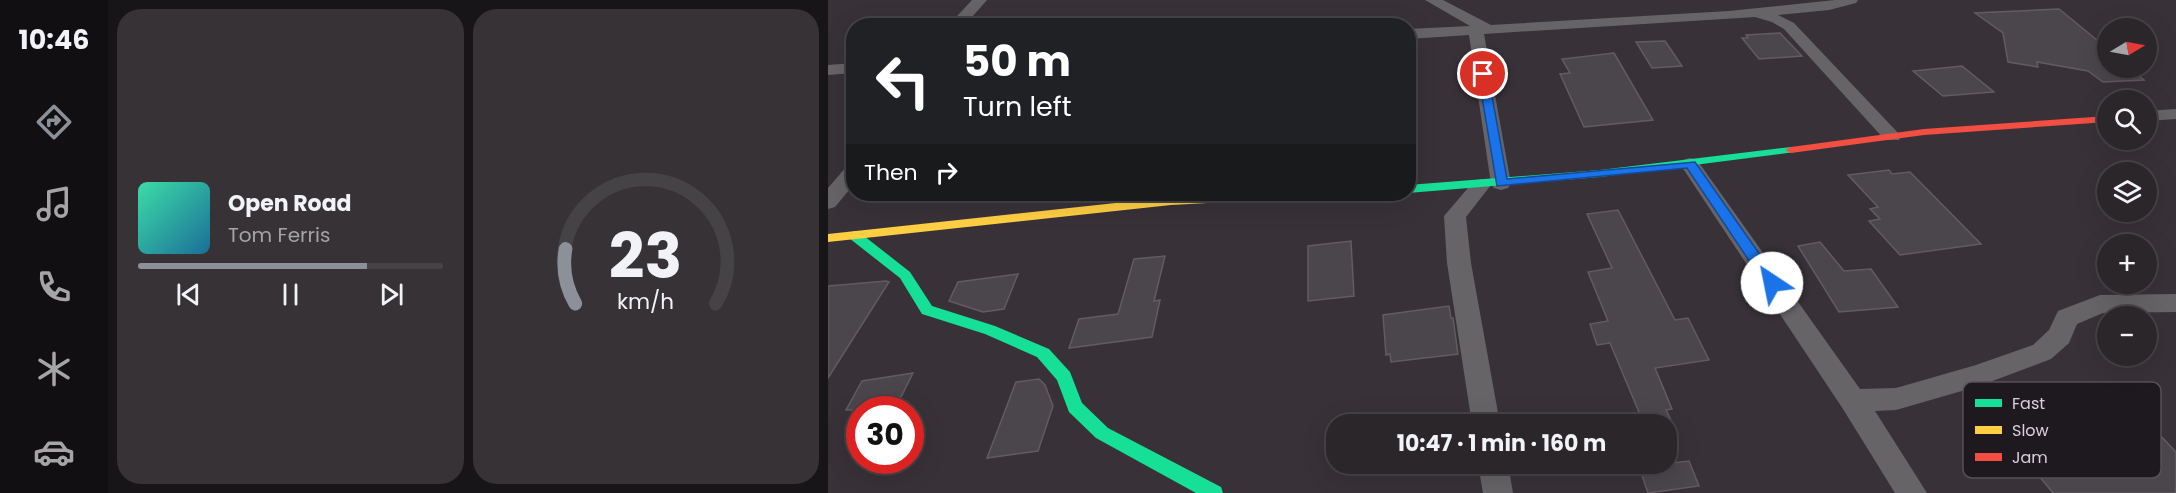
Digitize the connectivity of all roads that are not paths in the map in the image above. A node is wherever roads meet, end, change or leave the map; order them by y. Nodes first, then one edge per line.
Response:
1 (980, 0) edge
2 (1432, 0) edge
3 (1851, 0) edge
4 (1754, 13) junction
5 (963, 18) edge
6 (1482, 30) junction
7 (1416, 34) edge
8 (846, 69) edge
9 (828, 70) edge
10 (2176, 114) edge
11 (2157, 115) edge
12 (2097, 120) edge
13 (1892, 136) junction
14 (1690, 164) junction
15 (846, 180) edge
16 (1491, 185) junction
17 (1416, 189) edge
18 (1171, 201) edge
19 (828, 202) edge
20 (854, 235) junction
21 (828, 238) edge
22 (2176, 303) edge
23 (1853, 401) junction
24 (1484, 414) edge
25 (1495, 474) edge
26 (1214, 493) edge
27 (1498, 493) edge
28 (1912, 493) edge

1 - 5 street
2 - 6 street
3 - 4 street
4 - 6 street
4 - 13 street
6 - 7 street
6 - 16 street
8 - 9 street
10 - 11 street
12 - 13 street
13 - 14 street
14 - 16 street
14 - 23 street
15 - 19 street
16 - 17 street
16 - 24 street
18 - 20 street
20 - 21 street
20 - 26 street
22 - 23 street
23 - 28 street
25 - 27 street

